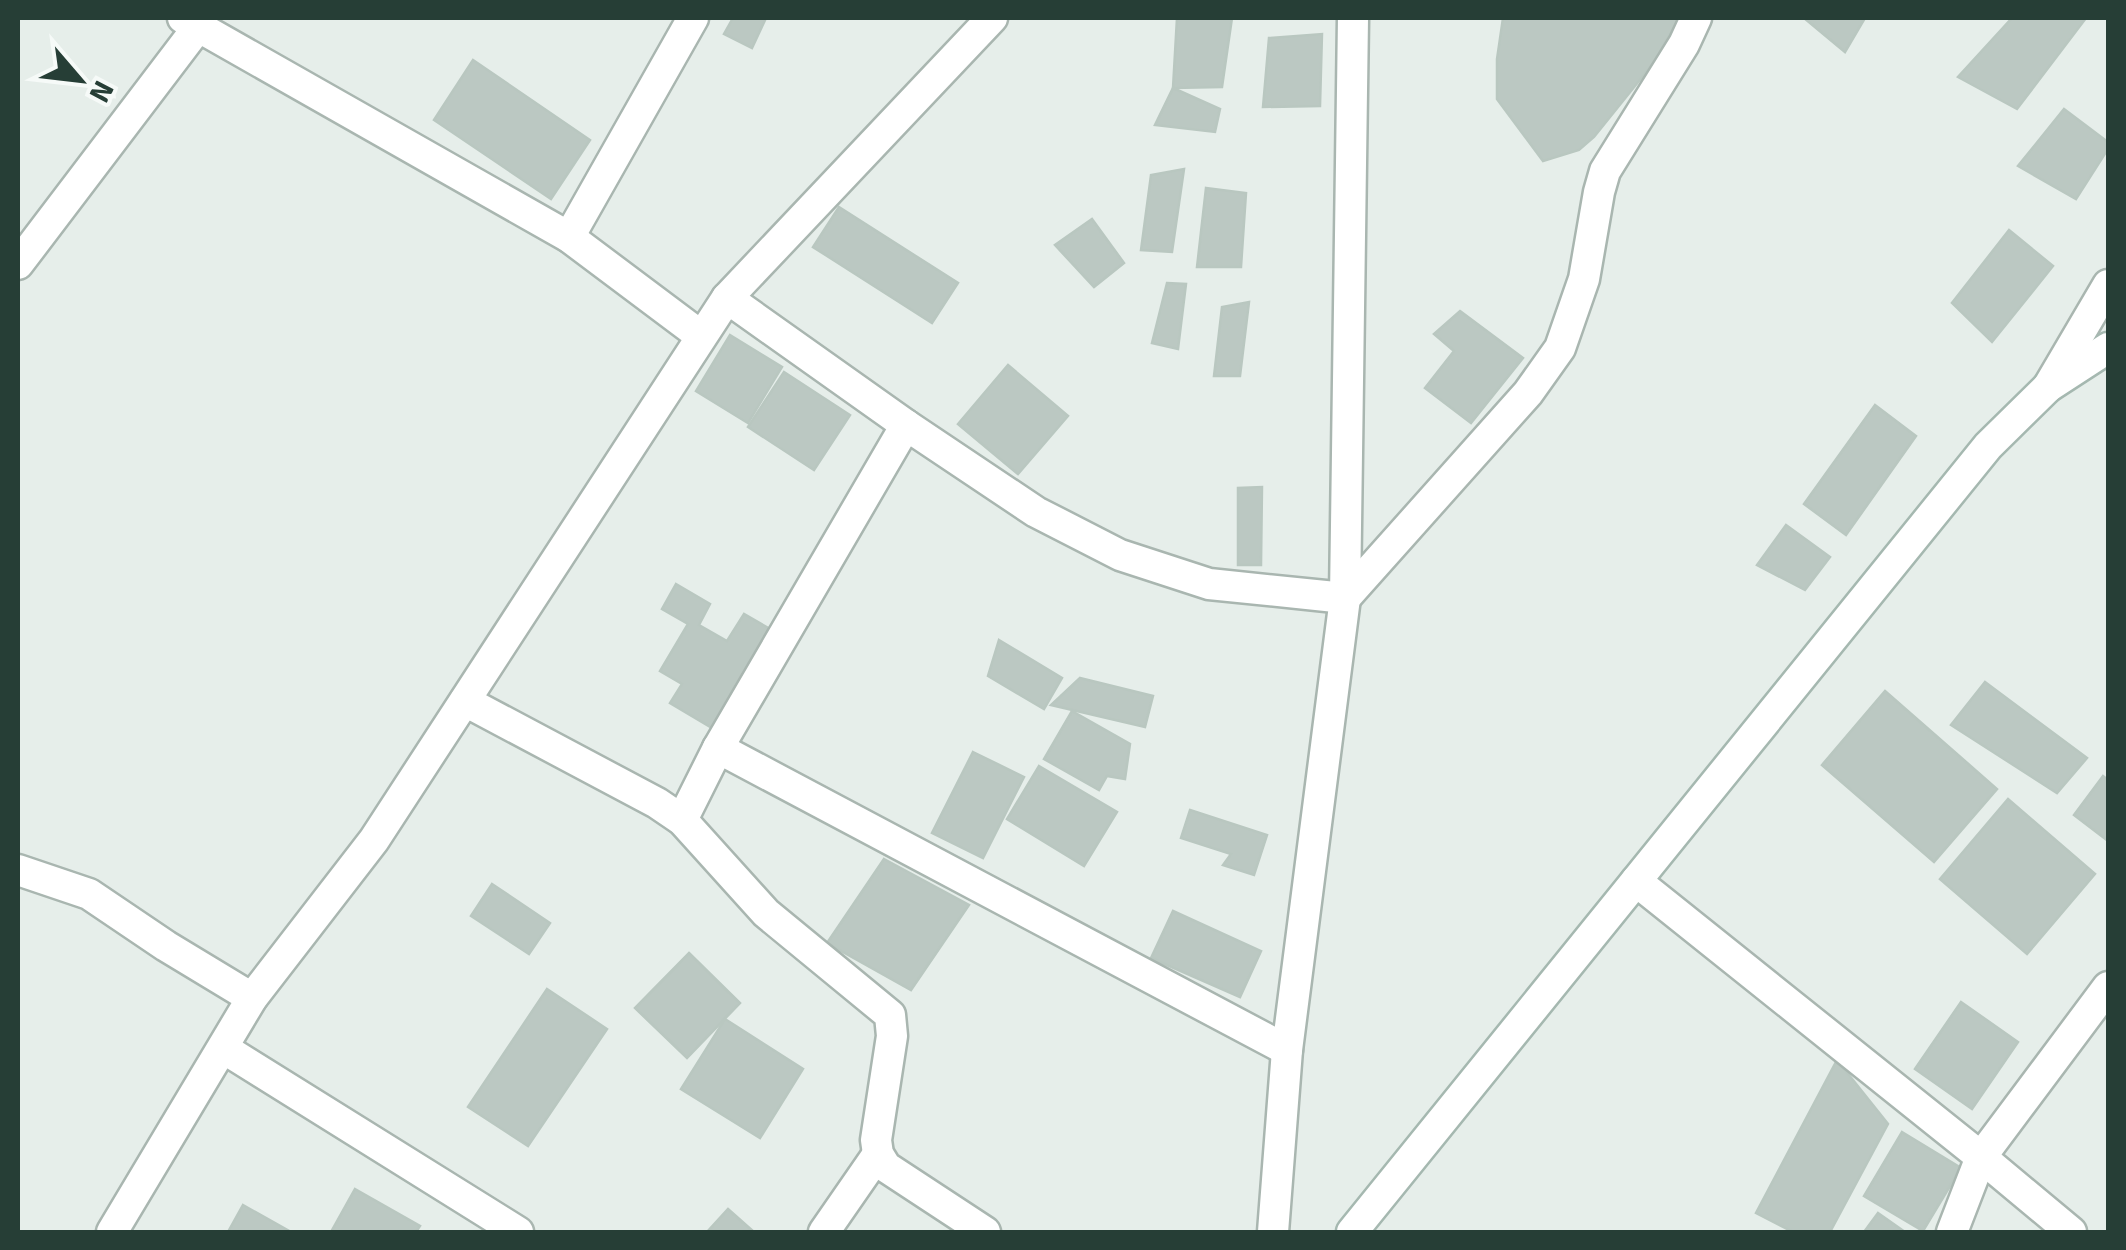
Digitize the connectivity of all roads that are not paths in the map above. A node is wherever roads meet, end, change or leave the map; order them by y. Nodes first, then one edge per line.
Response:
1 (693, 18) edge
2 (992, 18) edge
3 (1353, 18) edge
4 (1696, 18) edge
5 (191, 22) edge
6 (568, 237) junction
7 (18, 264) edge
8 (2108, 285) edge
9 (727, 298) junction
10 (701, 336) junction
11 (2108, 348) edge
12 (2048, 387) junction
13 (906, 426) junction
14 (1346, 598) junction
15 (465, 701) junction
16 (718, 748) junction
17 (682, 820) junction
18 (18, 870) edge
19 (1636, 881) junction
20 (2108, 987) edge
21 (252, 998) junction
22 (222, 1048) junction
23 (1287, 1050) junction
24 (878, 1154) junction
25 (1981, 1157) junction
26 (112, 1232) edge
27 (518, 1232) edge
28 (824, 1232) edge
29 (985, 1232) edge
30 (1273, 1232) edge
31 (1352, 1232) edge
32 (1952, 1232) edge
33 (2071, 1232) edge

1 - 6 street
2 - 9 street
3 - 14 street
4 - 14 street
5 - 6 street
5 - 7 street
6 - 10 street
8 - 12 street
9 - 10 street
9 - 13 street
10 - 15 street
11 - 12 street
12 - 19 street
13 - 14 street
13 - 16 street
14 - 23 street
15 - 17 street
15 - 21 street
16 - 17 street
16 - 23 street
17 - 24 street
18 - 21 street
19 - 25 street
19 - 31 street
20 - 25 street
21 - 22 street
22 - 26 street
22 - 27 street
23 - 30 street
24 - 28 street
24 - 29 street
25 - 32 street
25 - 33 street

